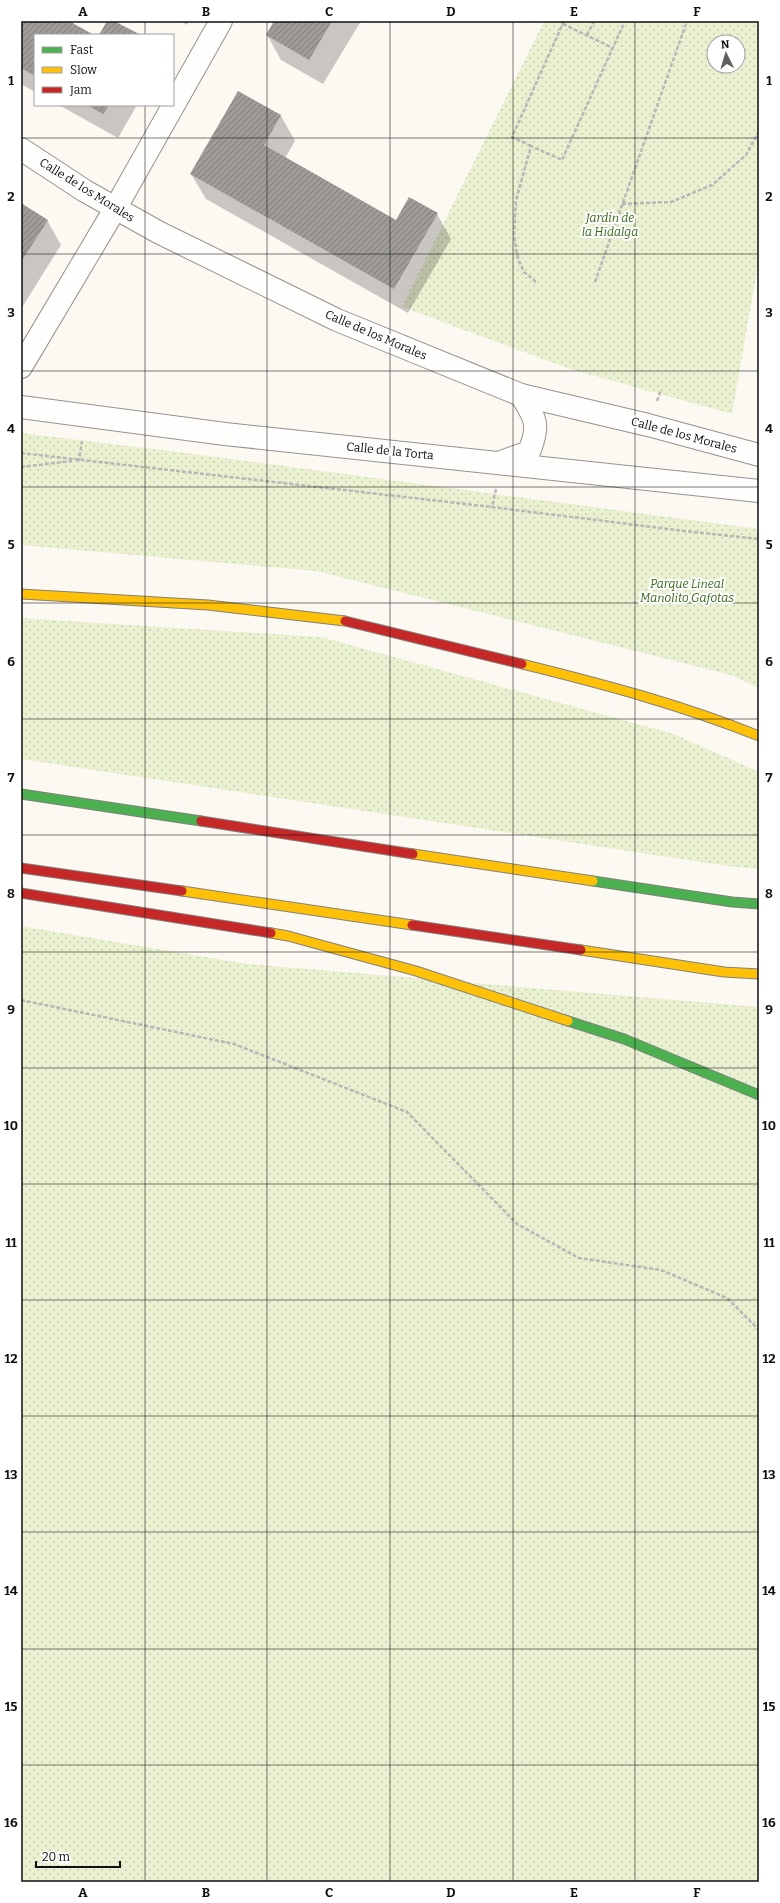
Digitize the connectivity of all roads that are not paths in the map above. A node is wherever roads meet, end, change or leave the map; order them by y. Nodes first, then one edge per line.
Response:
1 (221, 21) edge
2 (174, 104) edge
3 (173, 106) edge
4 (21, 149) edge
5 (115, 208) junction
6 (21, 367) edge
7 (521, 395) junction
8 (21, 407) edge
9 (759, 455) edge
10 (498, 463) junction
11 (759, 491) edge
12 (21, 594) edge
13 (759, 736) edge
14 (21, 794) edge
15 (21, 868) edge
16 (21, 893) edge
17 (759, 904) edge
18 (759, 974) edge
19 (759, 1095) edge

1 - 2 street
3 - 5 street
4 - 5 street, Calle de los Morales
5 - 6 street
5 - 7 street, Calle de los Morales
7 - 9 street, Calle de los Morales
7 - 10 street
8 - 10 street, Calle de la Torta
10 - 11 street, Calle de la Torta
12 - 13 highway
14 - 17 highway
15 - 18 highway
16 - 19 highway

